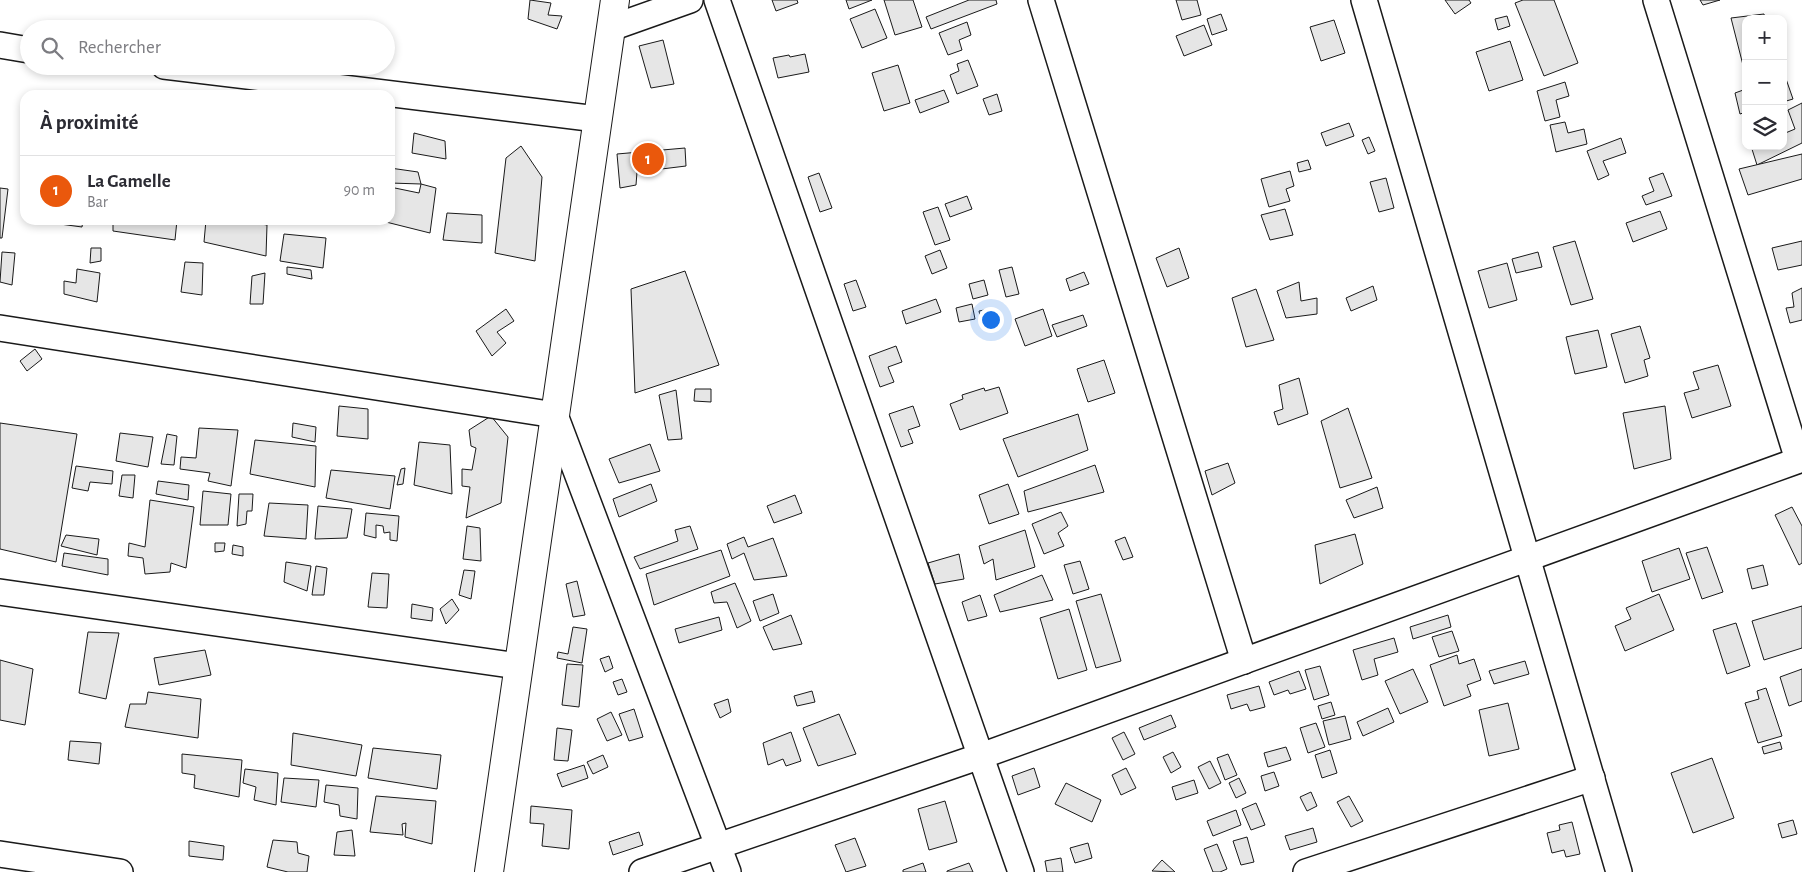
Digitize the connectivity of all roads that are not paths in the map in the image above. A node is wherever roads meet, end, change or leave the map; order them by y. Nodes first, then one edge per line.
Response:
1 (615, 0) edge
2 (690, 0) edge
3 (717, 0) edge
4 (1041, 0) edge
5 (1364, 0) edge
6 (1656, 0) edge
7 (610, 28) junction
8 (0, 46) edge
9 (20, 49) edge
10 (238, 75) edge
11 (360, 90) edge
12 (395, 94) edge
13 (597, 119) junction
14 (0, 328) edge
15 (555, 415) junction
16 (1800, 459) edge
17 (1528, 558) junction
18 (0, 592) edge
19 (1244, 661) junction
20 (518, 666) junction
21 (981, 756) junction
22 (1592, 778) junction
23 (718, 846) junction
24 (0, 854) edge
25 (120, 872) edge
26 (488, 872) edge
27 (642, 872) edge
28 (728, 872) edge
29 (1021, 872) edge
30 (1306, 872) edge
31 (1619, 872) edge

1 - 7 main road
2 - 7 street
3 - 21 street
4 - 19 street
5 - 17 street
6 - 16 street
7 - 13 main road
8 - 9 street
10 - 11 street
12 - 13 street
13 - 15 main road
14 - 15 street
15 - 20 main road
15 - 23 street
16 - 17 street
17 - 19 street
17 - 22 street
18 - 20 street
19 - 21 street
20 - 26 main road
21 - 23 street
21 - 29 street
22 - 30 street
22 - 31 street
23 - 27 street
23 - 28 street
24 - 25 street

